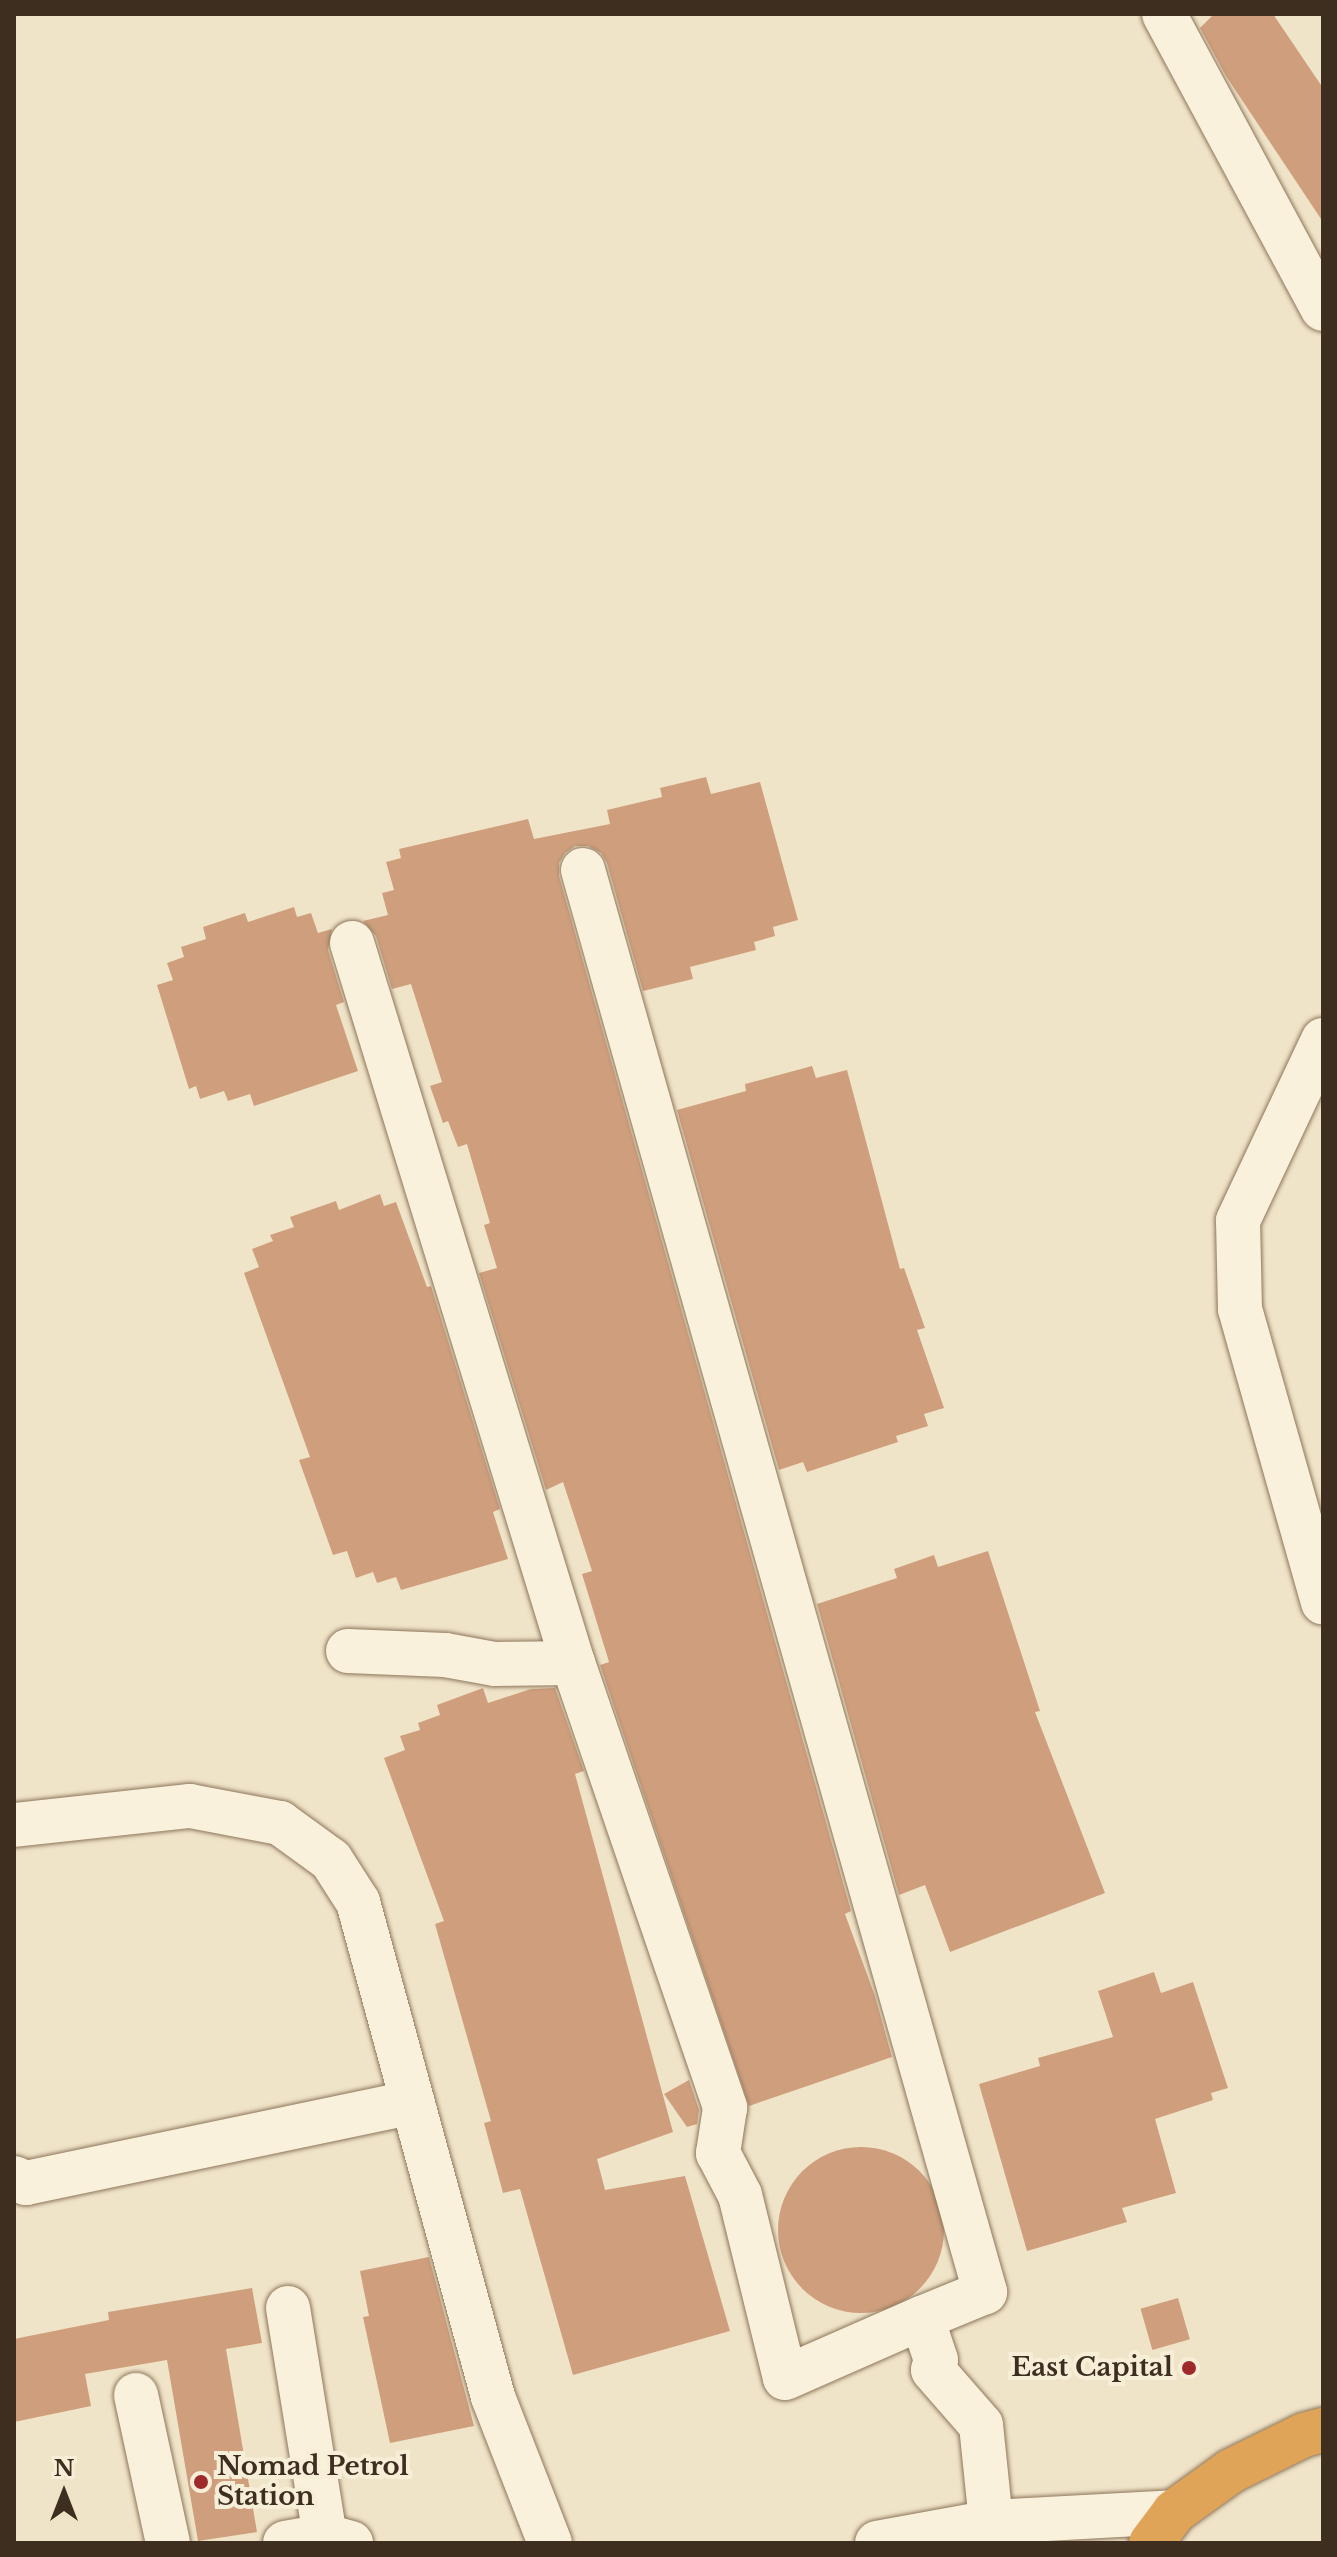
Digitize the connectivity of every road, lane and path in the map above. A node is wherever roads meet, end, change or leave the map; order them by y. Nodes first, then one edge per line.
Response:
1 (1164, 14) edge
2 (1323, 309) edge
3 (583, 870) dead end
4 (352, 943) dead end
5 (1323, 1040) edge
6 (1323, 1603) edge
7 (348, 1651) dead end
8 (573, 1663) junction
9 (14, 1825) edge
10 (413, 2102) junction
11 (14, 2178) edge
12 (288, 2308) dead end
13 (922, 2318) junction
14 (136, 2395) dead end
15 (1323, 2430) edge
16 (1162, 2527) edge
17 (996, 2533) edge
18 (320, 2541) edge
19 (168, 2543) edge
20 (550, 2543) edge
21 (877, 2543) edge

1 - 2 street
3 - 13 street
4 - 8 street
5 - 6 street
7 - 8 street
8 - 13 street
9 - 10 street
10 - 11 street
10 - 20 street
12 - 18 street
13 - 17 street
14 - 19 street
15 - 16 highway
16 - 17 street
17 - 21 street

